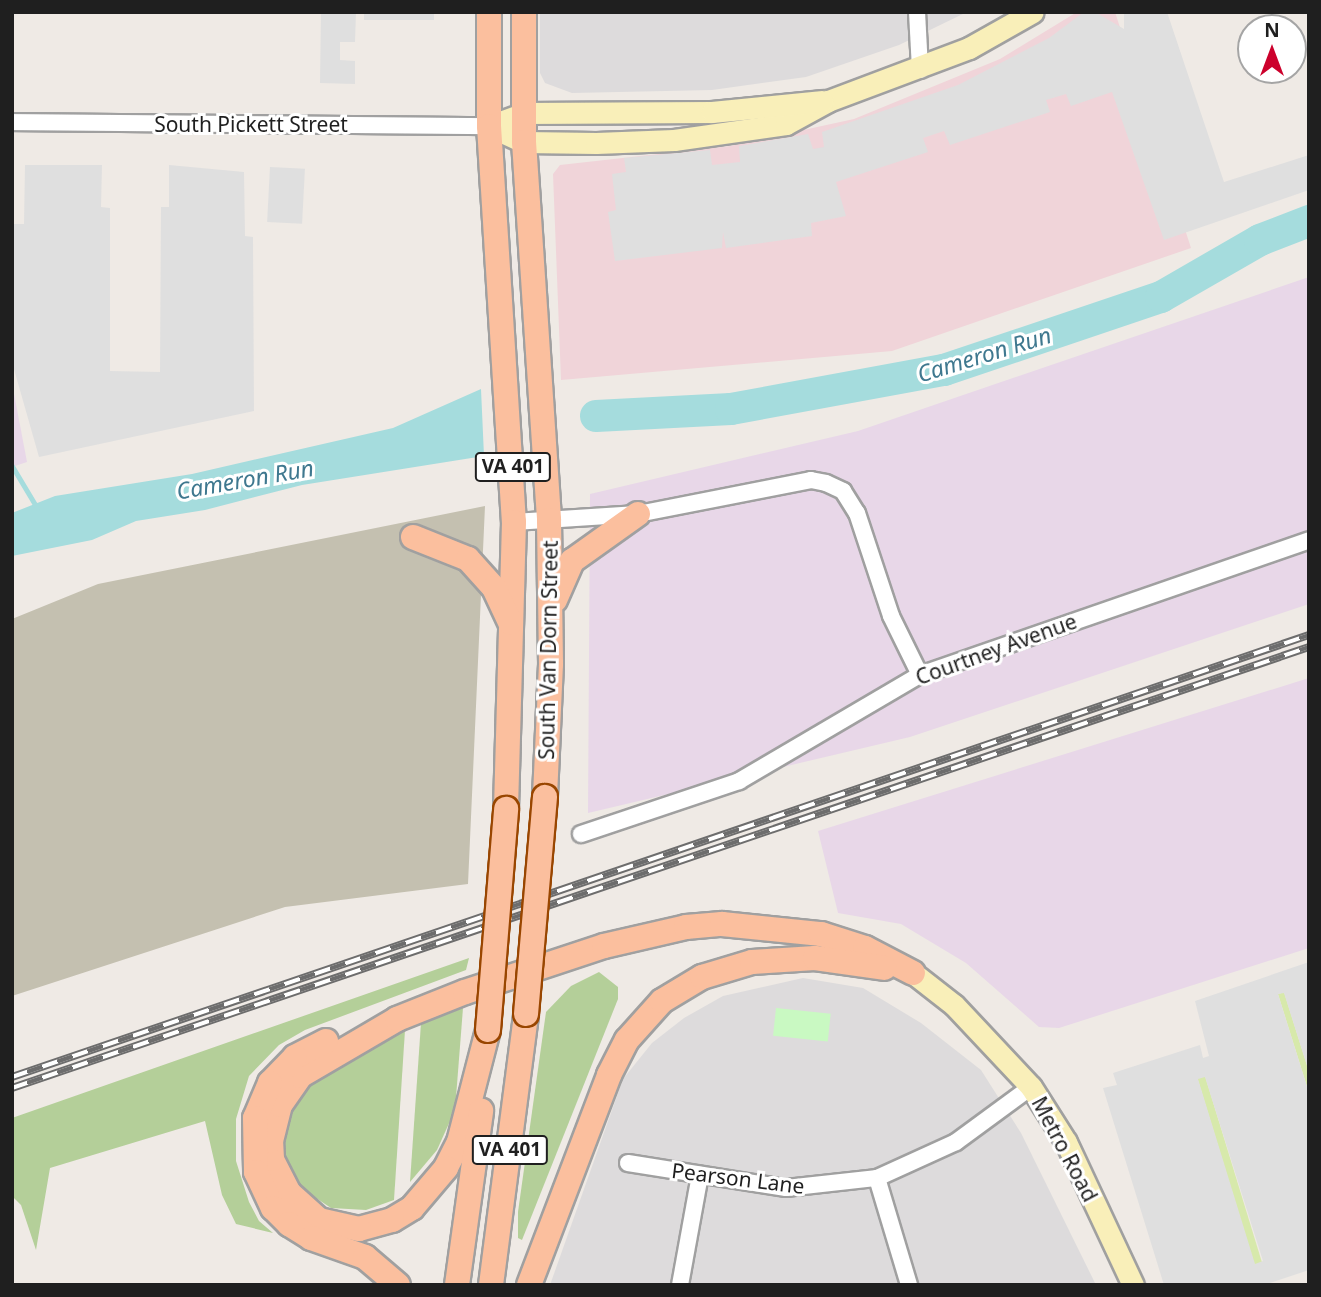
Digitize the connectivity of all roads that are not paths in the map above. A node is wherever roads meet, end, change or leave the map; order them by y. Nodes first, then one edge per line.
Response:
1 (489, 12) edge
2 (524, 12) edge
3 (917, 12) edge
4 (1032, 12) edge
5 (919, 70) junction
6 (828, 101) junction
7 (524, 113) junction
8 (12, 122) edge
9 (489, 126) junction
10 (524, 142) junction
11 (639, 514) junction
12 (549, 520) junction
13 (514, 522) junction
14 (413, 537) dead end
15 (1309, 540) edge
16 (549, 617) junction
17 (512, 624) junction
18 (920, 675) junction
19 (581, 834) dead end
20 (913, 973) junction
21 (397, 1019) junction
22 (488, 1030) junction
23 (1031, 1087) junction
24 (628, 1163) dead end
25 (700, 1175) junction
26 (877, 1178) junction
27 (398, 1285) edge
28 (457, 1285) edge
29 (491, 1285) edge
30 (529, 1285) edge
31 (680, 1285) edge
32 (909, 1285) edge
33 (1133, 1285) edge

1 - 9 main road, South Van Dorn Street / VA 401
2 - 7 main road, South Van Dorn Street / VA 401
3 - 5 street
4 - 5 main road, South Pickett Street
5 - 6 main road, South Pickett Street
6 - 7 main road, South Pickett Street
6 - 10 main road, South Pickett Street
7 - 9 main road, South Pickett Street
7 - 10 main road, South Van Dorn Street / VA 401
8 - 9 street, South Pickett Street
9 - 10 main road, South Pickett Street
9 - 13 main road, South Van Dorn Street / VA 401
10 - 12 main road, South Van Dorn Street / VA 401
11 - 12 street
11 - 16 main road
11 - 18 street
12 - 13 street
12 - 16 main road, South Van Dorn Street / VA 401
13 - 17 main road, South Van Dorn Street / VA 401
14 - 17 main road
15 - 18 street, Courtney Avenue
16 - 29 main road, South Van Dorn Street / VA 401, bridge
17 - 22 main road, South Van Dorn Street / VA 401, bridge
18 - 19 street, Courtney Avenue
20 - 21 main road
20 - 23 main road, Metro Road
20 - 30 main road
21 - 22 main road
21 - 27 main road
22 - 28 main road, South Van Dorn Street / VA 401
23 - 26 street, Pearson Lane
23 - 33 main road, Metro Road
24 - 25 street, Pearson Lane
25 - 26 street, Pearson Lane
25 - 31 street
26 - 32 street

